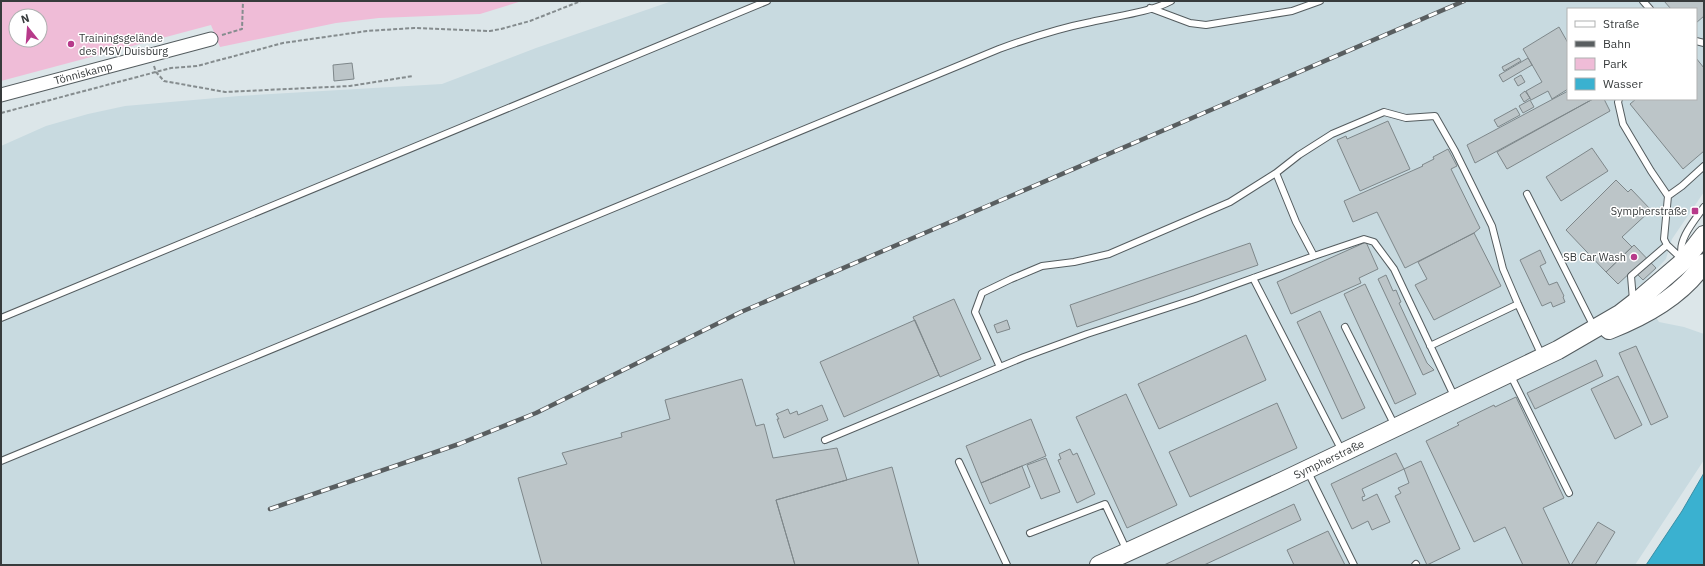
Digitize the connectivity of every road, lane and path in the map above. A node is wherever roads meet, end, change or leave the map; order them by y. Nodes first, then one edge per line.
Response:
1 (244, 1) edge
2 (580, 1) edge
3 (767, 1) edge
4 (1171, 1) edge
5 (1320, 1) edge
6 (1150, 8) junction
7 (211, 39) joint
8 (156, 72) junction
9 (413, 76) dead end
10 (1, 95) edge
11 (1619, 100) edge
12 (1, 113) edge
13 (1704, 166) edge
14 (1276, 174) junction
15 (1527, 194) dead end
16 (1668, 196) junction
17 (1704, 207) edge
18 (1704, 235) edge
19 (1667, 245) junction
20 (1314, 256) junction
21 (1684, 261) junction
22 (1701, 272) edge
23 (1253, 278) junction
24 (1518, 304) junction
25 (1633, 304) junction
26 (1, 318) edge
27 (1345, 327) dead end
28 (1594, 328) junction
29 (1430, 346) junction
30 (1550, 354) junction
31 (1000, 367) junction
32 (1510, 373) junction
33 (1455, 399) junction
34 (1396, 428) junction
35 (826, 440) dead end
36 (1343, 453) junction
37 (1, 461) edge
38 (959, 462) dead end
39 (1307, 470) junction
40 (1569, 493) dead end
41 (1030, 533) dead end
42 (1128, 552) junction
43 (1007, 565) edge
44 (1099, 565) edge
45 (1354, 565) edge

1 - 7 path
2 - 8 path
3 - 26 lane
4 - 6 lane
5 - 6 lane
6 - 37 lane
7 - 10 street, Tönniskamp
8 - 9 path
8 - 12 path
11 - 16 lane
13 - 16 lane
14 - 20 lane
14 - 24 lane
14 - 31 lane
15 - 28 lane
16 - 19 lane
17 - 21 lane
18 - 21 street, Sympherstraße
19 - 21 lane
19 - 25 lane
20 - 23 lane
20 - 29 lane
21 - 22 street
21 - 25 street, Sympherstraße
22 - 30 street, Sympherstraße
23 - 31 lane
23 - 36 lane
24 - 29 lane
24 - 30 lane
25 - 28 street, Sympherstraße
27 - 34 lane
28 - 30 street, Sympherstraße
29 - 33 lane
30 - 32 street, Sympherstraße
31 - 35 lane
32 - 33 street, Sympherstraße
32 - 40 lane
33 - 34 street, Sympherstraße
34 - 36 street, Sympherstraße
36 - 39 street, Sympherstraße
38 - 43 lane
39 - 42 street, Sympherstraße
39 - 45 lane
41 - 42 lane
42 - 44 street, Sympherstraße

